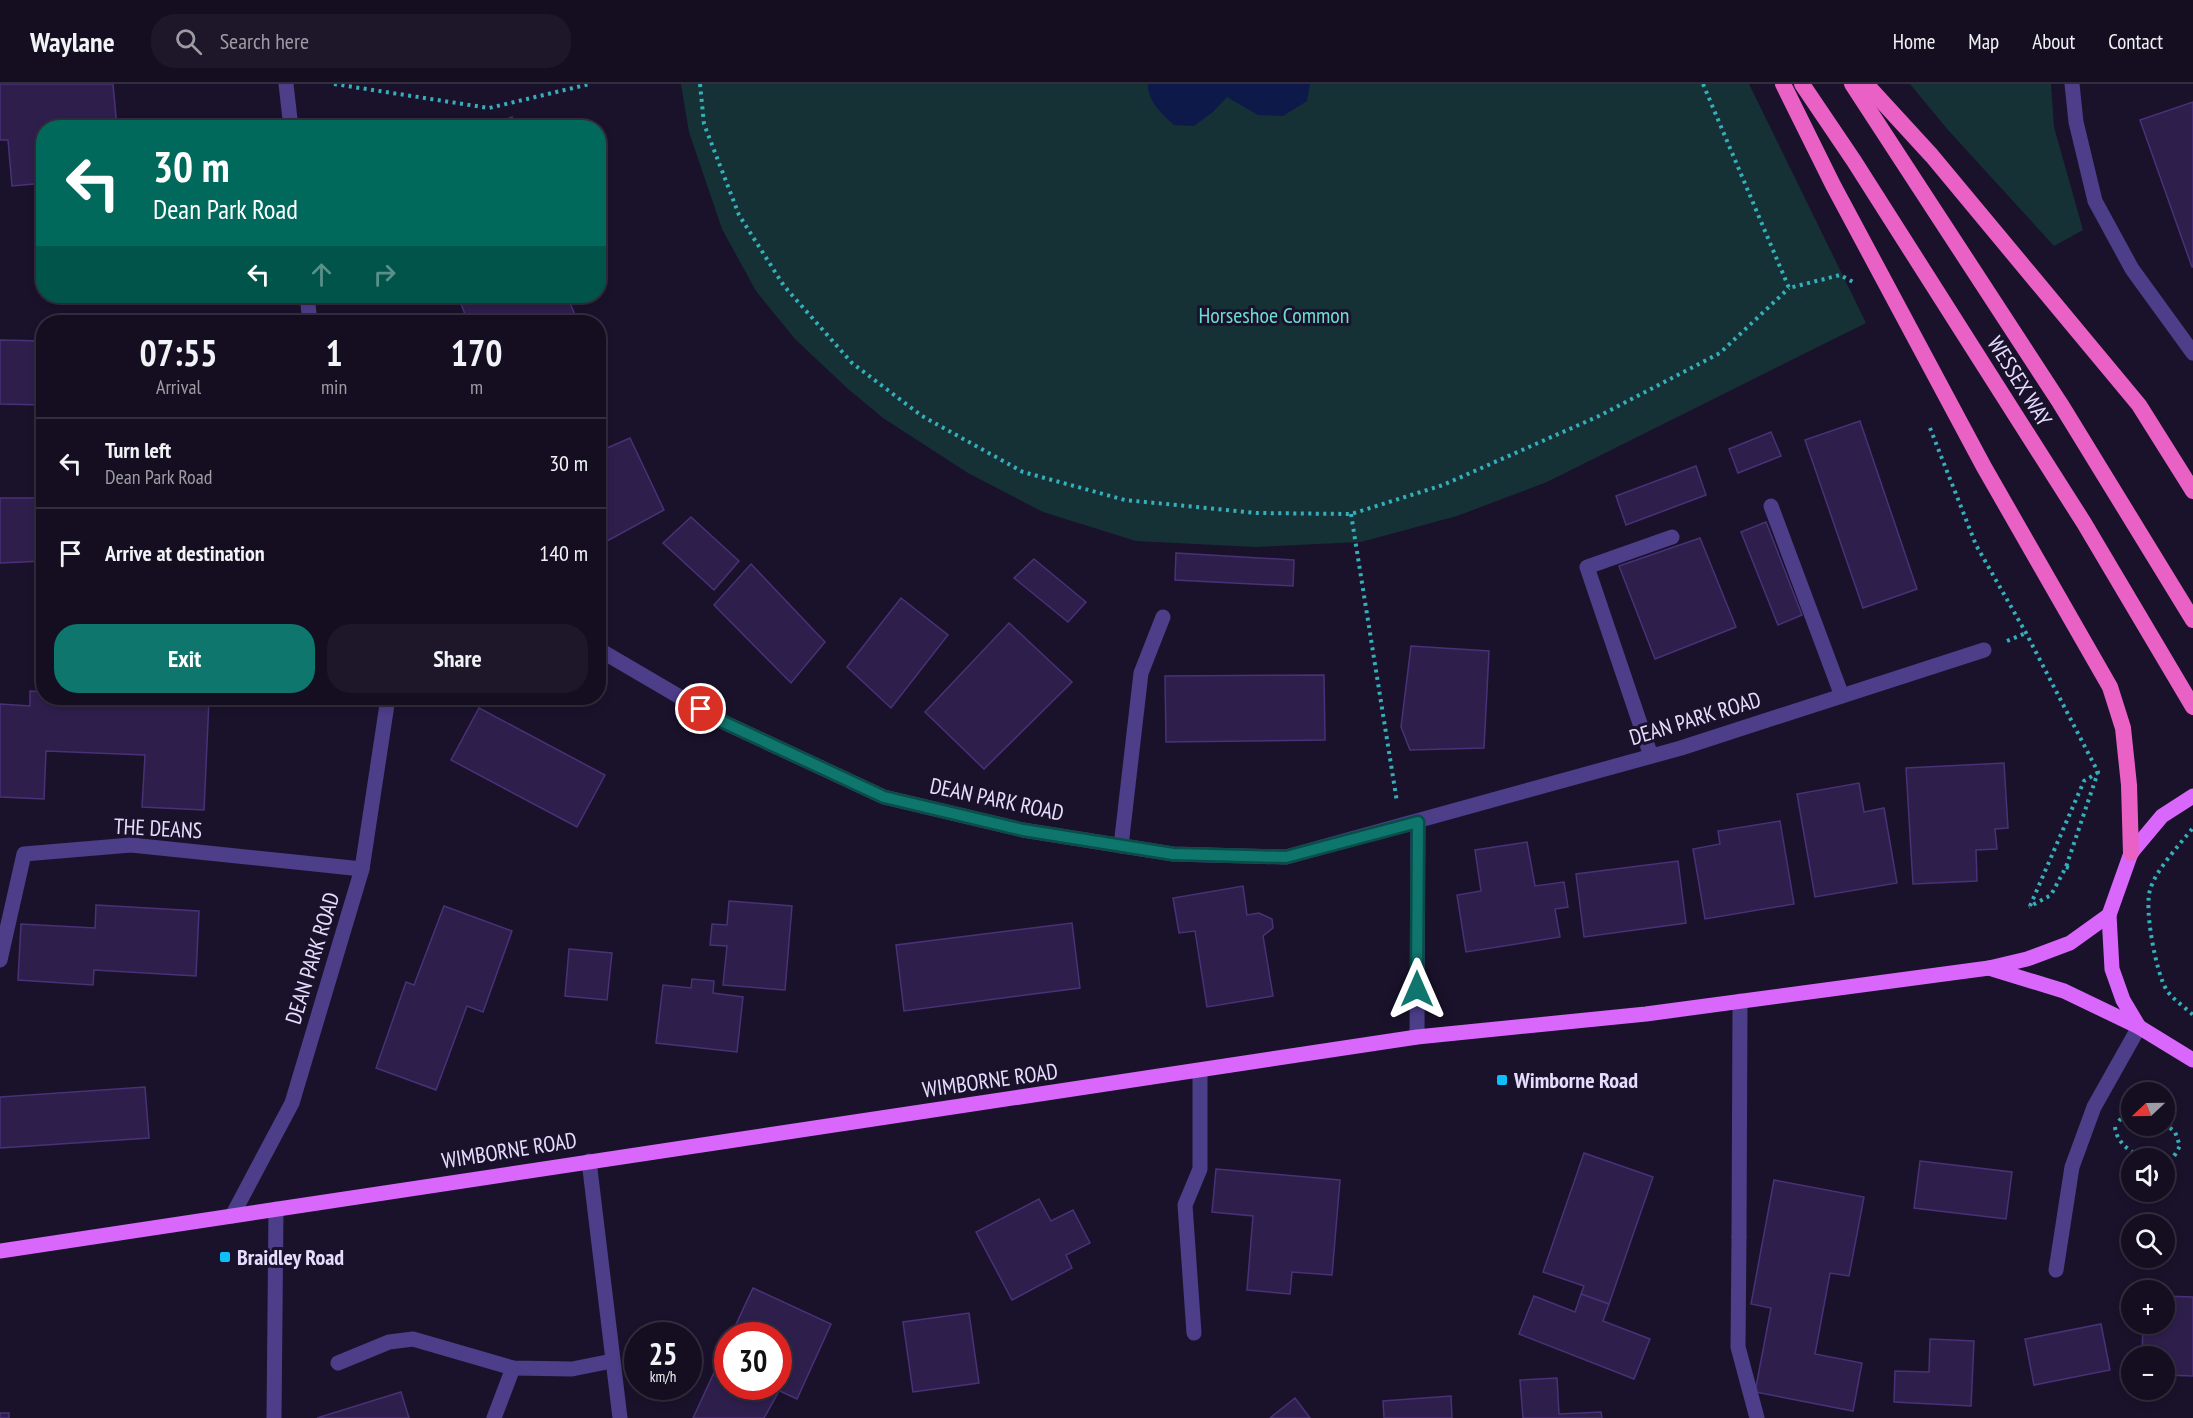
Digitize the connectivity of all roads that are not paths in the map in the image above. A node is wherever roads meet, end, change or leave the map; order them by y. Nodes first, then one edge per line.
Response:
1 (286, 84) edge
2 (1783, 84) edge
3 (1802, 84) edge
4 (1852, 84) edge
5 (1866, 84) edge
6 (2072, 84) edge
7 (290, 120) edge
8 (2193, 353) edge
9 (2193, 491) edge
10 (1772, 506) dead end
11 (1672, 537) dead end
12 (1163, 617) dead end
13 (2193, 620) edge
14 (1984, 650) dead end
15 (606, 654) edge
16 (1842, 696) junction
17 (387, 705) edge
18 (2193, 707) edge
19 (1651, 756) junction
20 (2193, 795) edge
21 (1418, 822) junction
22 (1121, 846) junction
23 (2131, 853) junction
24 (362, 869) junction
25 (2109, 915) junction
26 (0, 960) edge
27 (1989, 968) junction
28 (1740, 1001) junction
29 (2139, 1027) junction
30 (1417, 1037) junction
31 (2193, 1060) edge
32 (1200, 1071) junction
33 (589, 1161) junction
34 (276, 1209) junction
35 (232, 1216) junction
36 (0, 1251) edge
37 (2056, 1270) dead end
38 (1194, 1333) dead end
39 (612, 1361) junction
40 (338, 1363) dead end
41 (513, 1368) junction
42 (274, 1418) edge
43 (494, 1418) edge
44 (620, 1418) edge
45 (1757, 1418) edge

1 - 7 street
2 - 23 highway
3 - 18 highway, WESSEX WAY
4 - 13 highway, WESSEX WAY
5 - 9 highway
6 - 8 street
10 - 16 street
11 - 19 street
12 - 22 street
14 - 16 street, DEAN PARK ROAD
15 - 22 street, DEAN PARK ROAD
16 - 19 street, DEAN PARK ROAD
17 - 24 street, DEAN PARK ROAD
19 - 21 street, DEAN PARK ROAD
20 - 23 main road
21 - 22 street, DEAN PARK ROAD
21 - 30 street
23 - 25 main road
24 - 26 street, THE DEANS
24 - 35 street, DEAN PARK ROAD
25 - 27 main road, WIMBORNE ROAD
25 - 29 main road
27 - 28 main road, WIMBORNE ROAD
27 - 29 main road, WIMBORNE ROAD
28 - 30 main road, WIMBORNE ROAD
28 - 45 street
29 - 31 main road, WIMBORNE ROAD
29 - 37 street
30 - 32 main road, WIMBORNE ROAD
32 - 33 main road, WIMBORNE ROAD
32 - 38 street
33 - 34 main road, WIMBORNE ROAD
33 - 39 street
34 - 35 main road, WIMBORNE ROAD
34 - 42 street
35 - 36 main road, WIMBORNE ROAD
39 - 41 street
39 - 44 street
40 - 41 street
41 - 43 street

